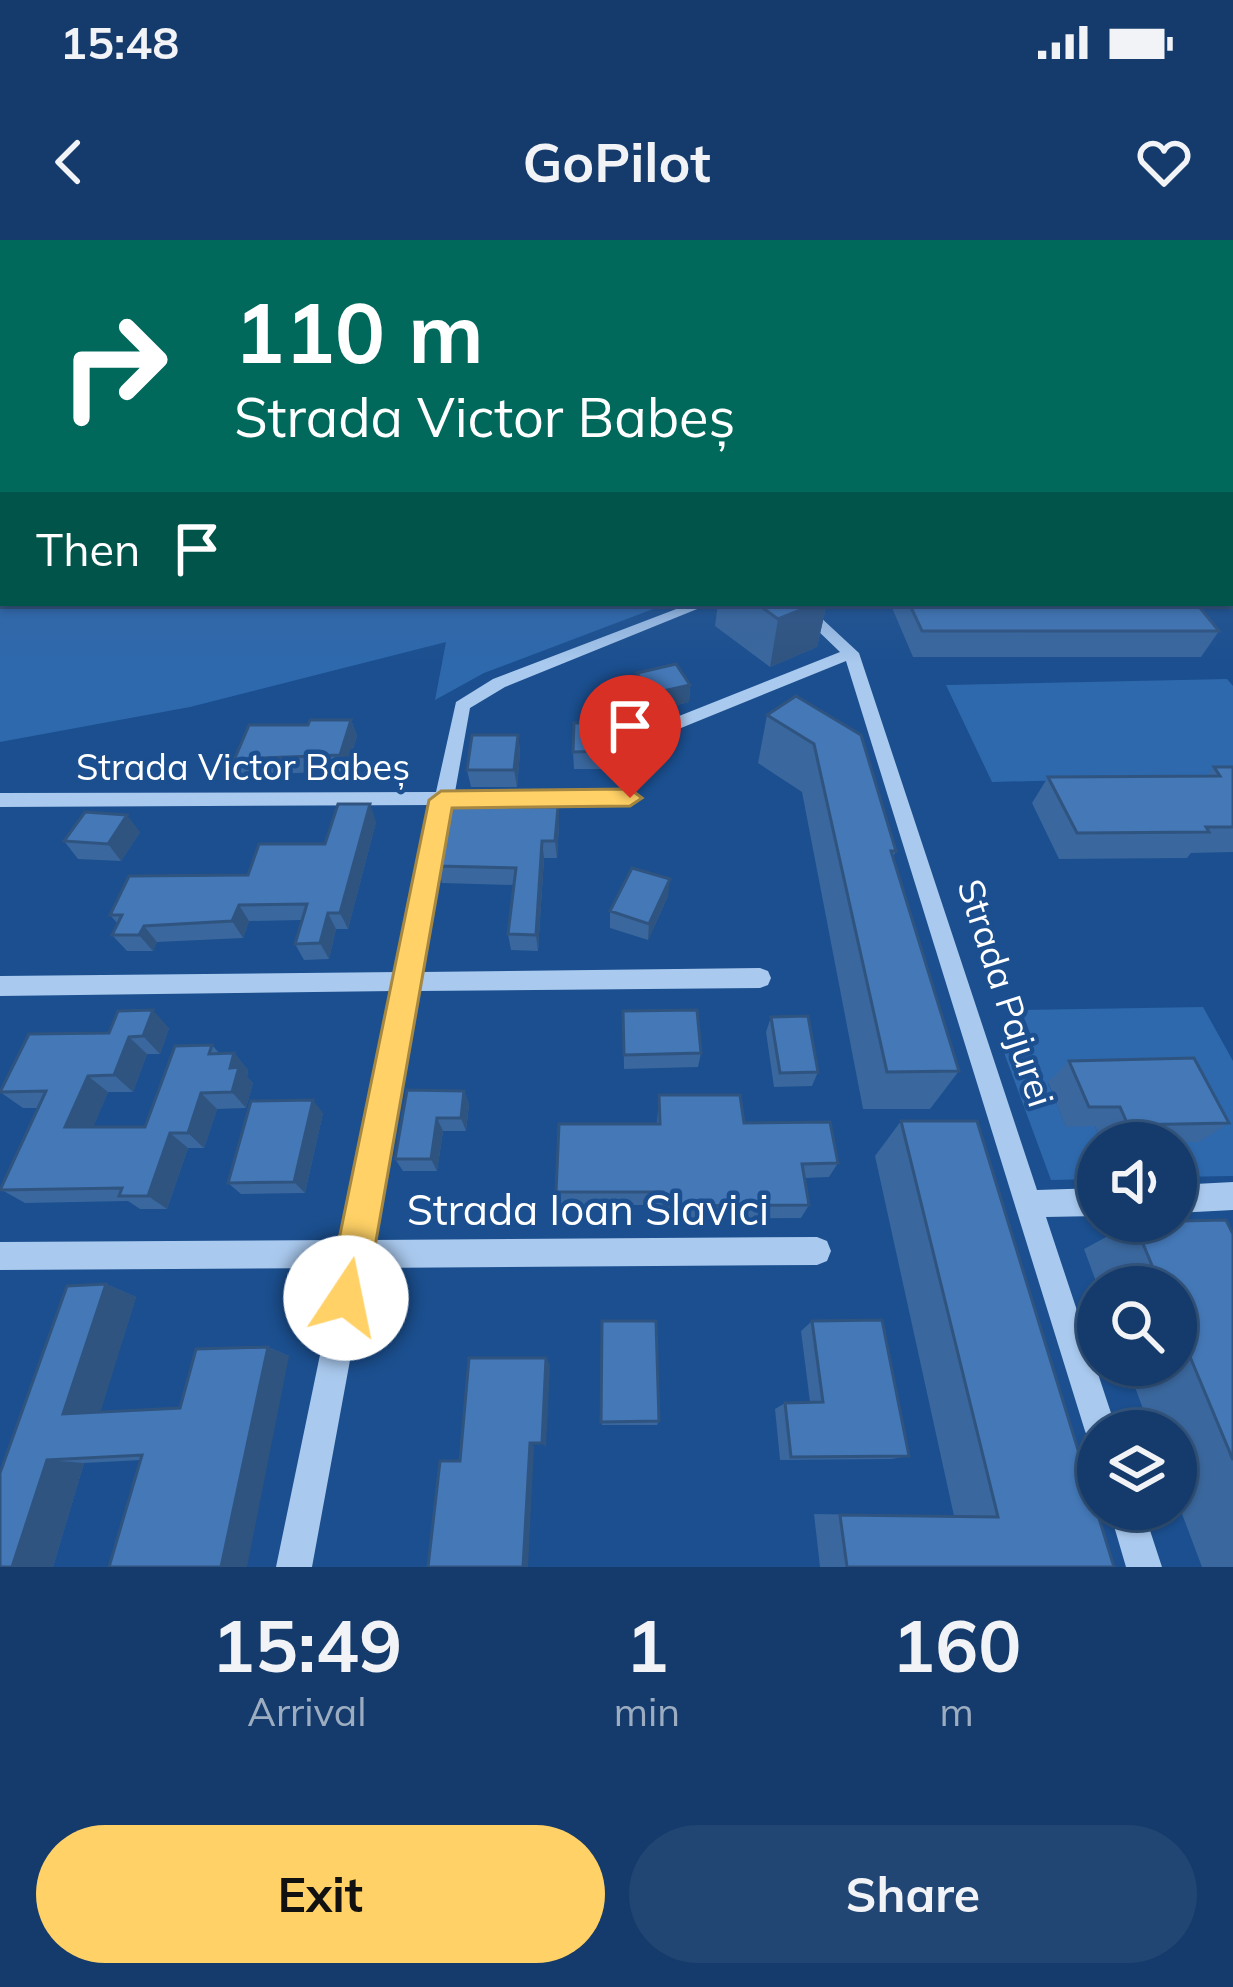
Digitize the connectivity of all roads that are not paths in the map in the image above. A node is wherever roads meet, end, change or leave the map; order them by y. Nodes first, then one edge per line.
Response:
1 (697, 606) edge
2 (799, 606) edge
3 (851, 652) junction
4 (675, 724) dead end
5 (630, 798) dead end
6 (0, 800) edge
7 (441, 800) junction
8 (760, 978) dead end
9 (408, 982) junction
10 (0, 986) edge
11 (1233, 1196) edge
12 (1197, 1197) edge
13 (1077, 1203) edge
14 (1030, 1204) junction
15 (817, 1251) dead end
16 (355, 1254) junction
17 (0, 1256) edge
18 (1094, 1410) edge
19 (1133, 1530) edge
20 (294, 1567) edge
21 (1144, 1567) edge

1 - 7 street
2 - 3 street
3 - 4 street
3 - 14 street, Strada Pajurei
5 - 7 street, Strada Victor Babeș
6 - 7 street, Strada Victor Babeș
7 - 9 street
8 - 9 street
9 - 10 street
9 - 16 street
11 - 12 street
13 - 14 street
14 - 18 street, Strada Pajurei
15 - 16 street, Strada Ioan Slavici
16 - 17 street, Strada Ioan Slavici
16 - 20 street
19 - 21 street

